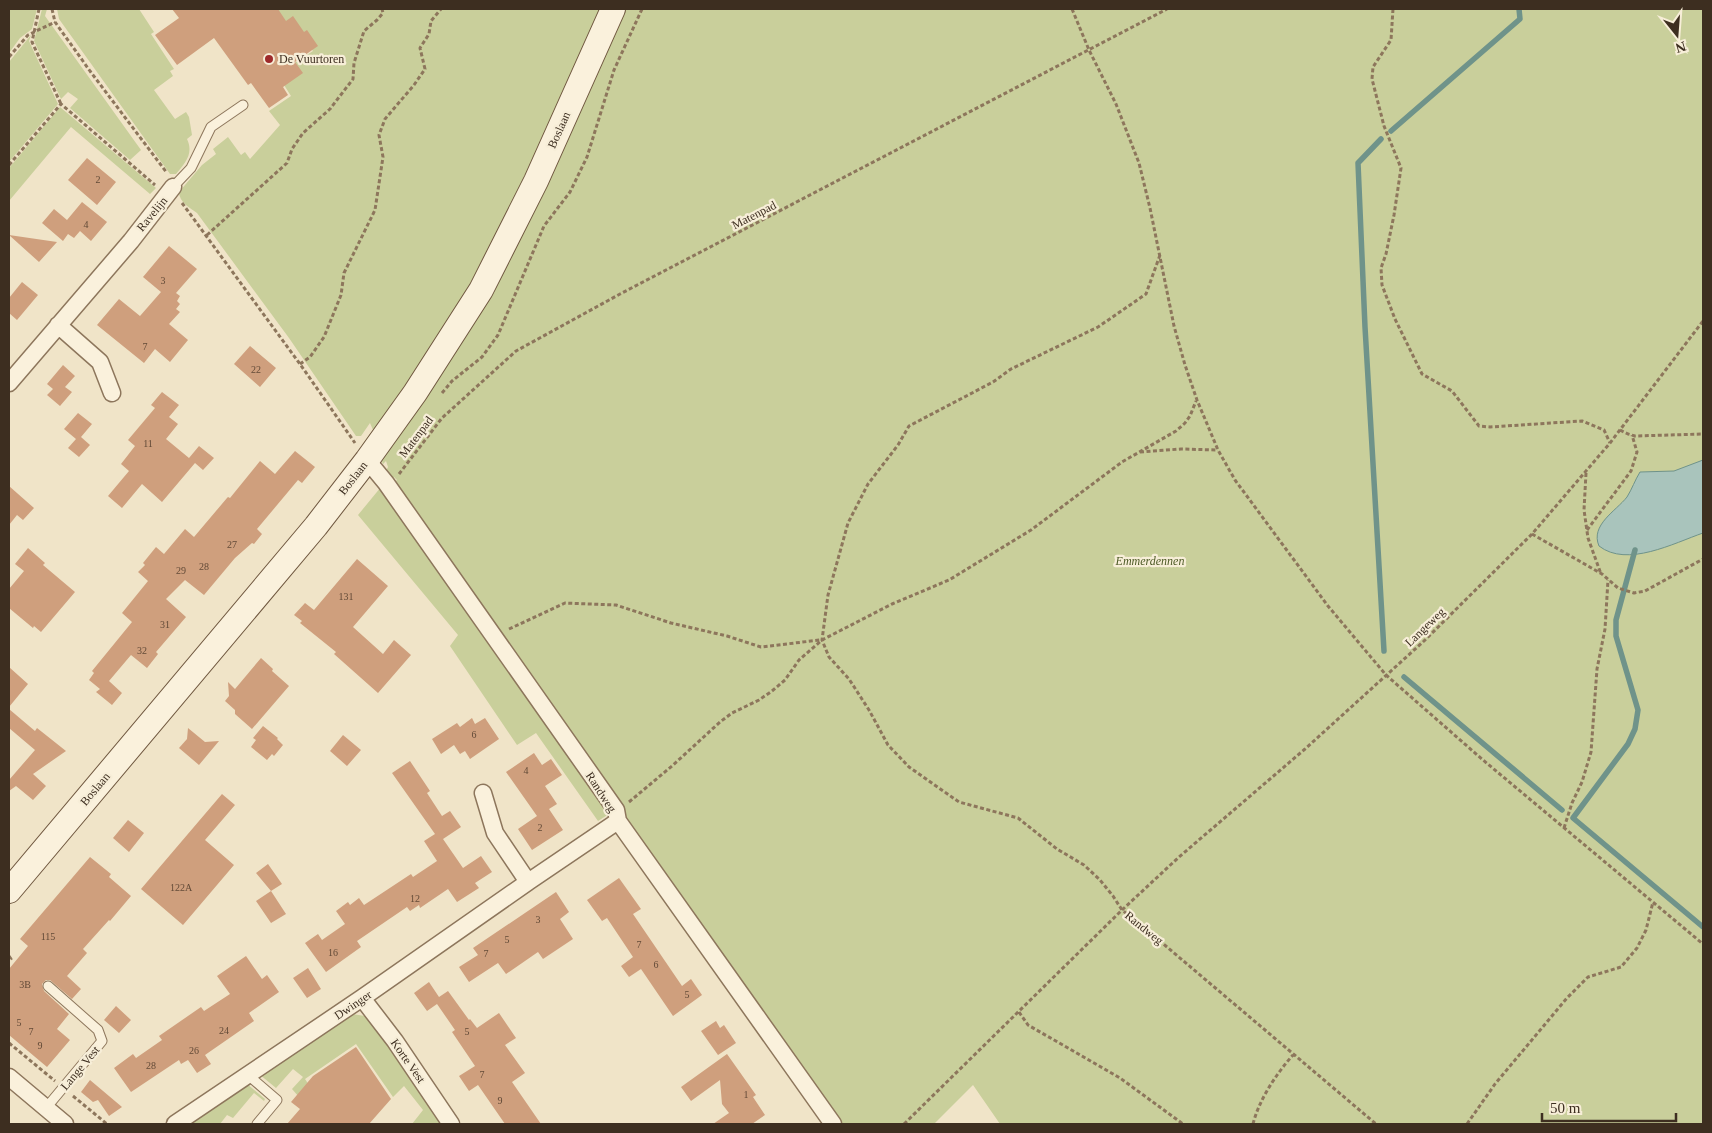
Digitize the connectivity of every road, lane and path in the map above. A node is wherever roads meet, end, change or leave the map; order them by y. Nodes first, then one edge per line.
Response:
1 (39, 9) edge
2 (52, 9) edge
3 (382, 9) edge
4 (441, 9) edge
5 (613, 9) edge
6 (1072, 9) edge
7 (1167, 9) edge
8 (1392, 9) edge
9 (55, 22) junction
10 (34, 31) junction
11 (1089, 50) junction
12 (9, 57) edge
13 (61, 104) junction
14 (243, 105) dead end
15 (9, 165) edge
16 (170, 191) junction
17 (207, 235) junction
18 (1160, 255) junction
19 (1703, 321) edge
20 (58, 325) junction
21 (300, 364) junction
22 (9, 384) edge
23 (112, 393) dead end
24 (1197, 400) junction
25 (1620, 430) junction
26 (1703, 434) edge
27 (1632, 435) junction
28 (1610, 443) junction
29 (362, 448) junction
30 (1218, 450) junction
31 (1139, 452) junction
32 (1586, 471) junction
33 (386, 483) junction
34 (1587, 530) junction
35 (1532, 534) junction
36 (1702, 560) edge
37 (1703, 567) edge
38 (1602, 574) junction
39 (1608, 580) junction
40 (492, 636) junction
41 (822, 640) junction
42 (1386, 675) junction
43 (483, 793) dead end
44 (617, 815) junction
45 (1564, 828) junction
46 (528, 882) junction
47 (9, 891) edge
48 (1653, 902) junction
49 (1122, 910) junction
50 (1703, 944) edge
51 (9, 956) edge
52 (9, 962) edge
53 (48, 986) dead end
54 (362, 998) junction
55 (1019, 1012) junction
56 (1293, 1055) junction
57 (248, 1075) junction
58 (9, 1077) edge
59 (46, 1108) junction
60 (65, 1124) edge
61 (175, 1124) edge
62 (257, 1124) edge
63 (451, 1124) edge
64 (833, 1124) edge
65 (904, 1124) edge
66 (1183, 1124) edge
67 (1253, 1124) edge
68 (1376, 1124) edge
69 (1467, 1124) edge

1 - 10 path
2 - 9 path
3 - 17 path
4 - 21 path
5 - 29 main road, Boslaan
6 - 11 path
7 - 11 path, Matenpad
8 - 28 path
9 - 10 path
9 - 16 path
10 - 12 path
10 - 13 path
11 - 18 path
11 - 33 path, Matenpad
13 - 15 path
13 - 16 path
14 - 16 lane, Ravelijn
16 - 17 path
16 - 20 street, Ravelijn
17 - 21 path
18 - 24 path
18 - 41 path
19 - 25 path, Langeweg
20 - 22 street, Ravelijn
20 - 23 street
21 - 29 path
24 - 30 path
24 - 31 path
25 - 27 path
25 - 28 path, Langeweg
26 - 27 path
27 - 34 path
28 - 32 path, Langeweg
29 - 33 street, Randweg
29 - 47 main road, Boslaan
30 - 31 path
30 - 42 path
31 - 41 path
32 - 34 path
32 - 35 path, Langeweg
33 - 40 street, Randweg
34 - 38 path
35 - 38 path
35 - 42 path, Langeweg
36 - 37 path
36 - 39 path
38 - 39 path
39 - 45 path
40 - 41 path
40 - 44 street, Randweg
41 - 44 path
41 - 49 path
42 - 45 path
42 - 49 path, Langeweg
43 - 46 street
44 - 46 street, Dwinger
44 - 64 street, Randweg
45 - 48 path
46 - 54 street, Dwinger
48 - 50 path
48 - 69 path
49 - 55 path, Randweg
49 - 56 path, Randweg
51 - 52 path
53 - 59 lane, Lange Vest
54 - 57 street, Dwinger
54 - 63 street, Korte Vest
55 - 65 path, Randweg
55 - 66 path
56 - 67 path
56 - 68 path, Randweg
57 - 61 street, Dwinger
57 - 62 lane
58 - 59 street
59 - 60 street

